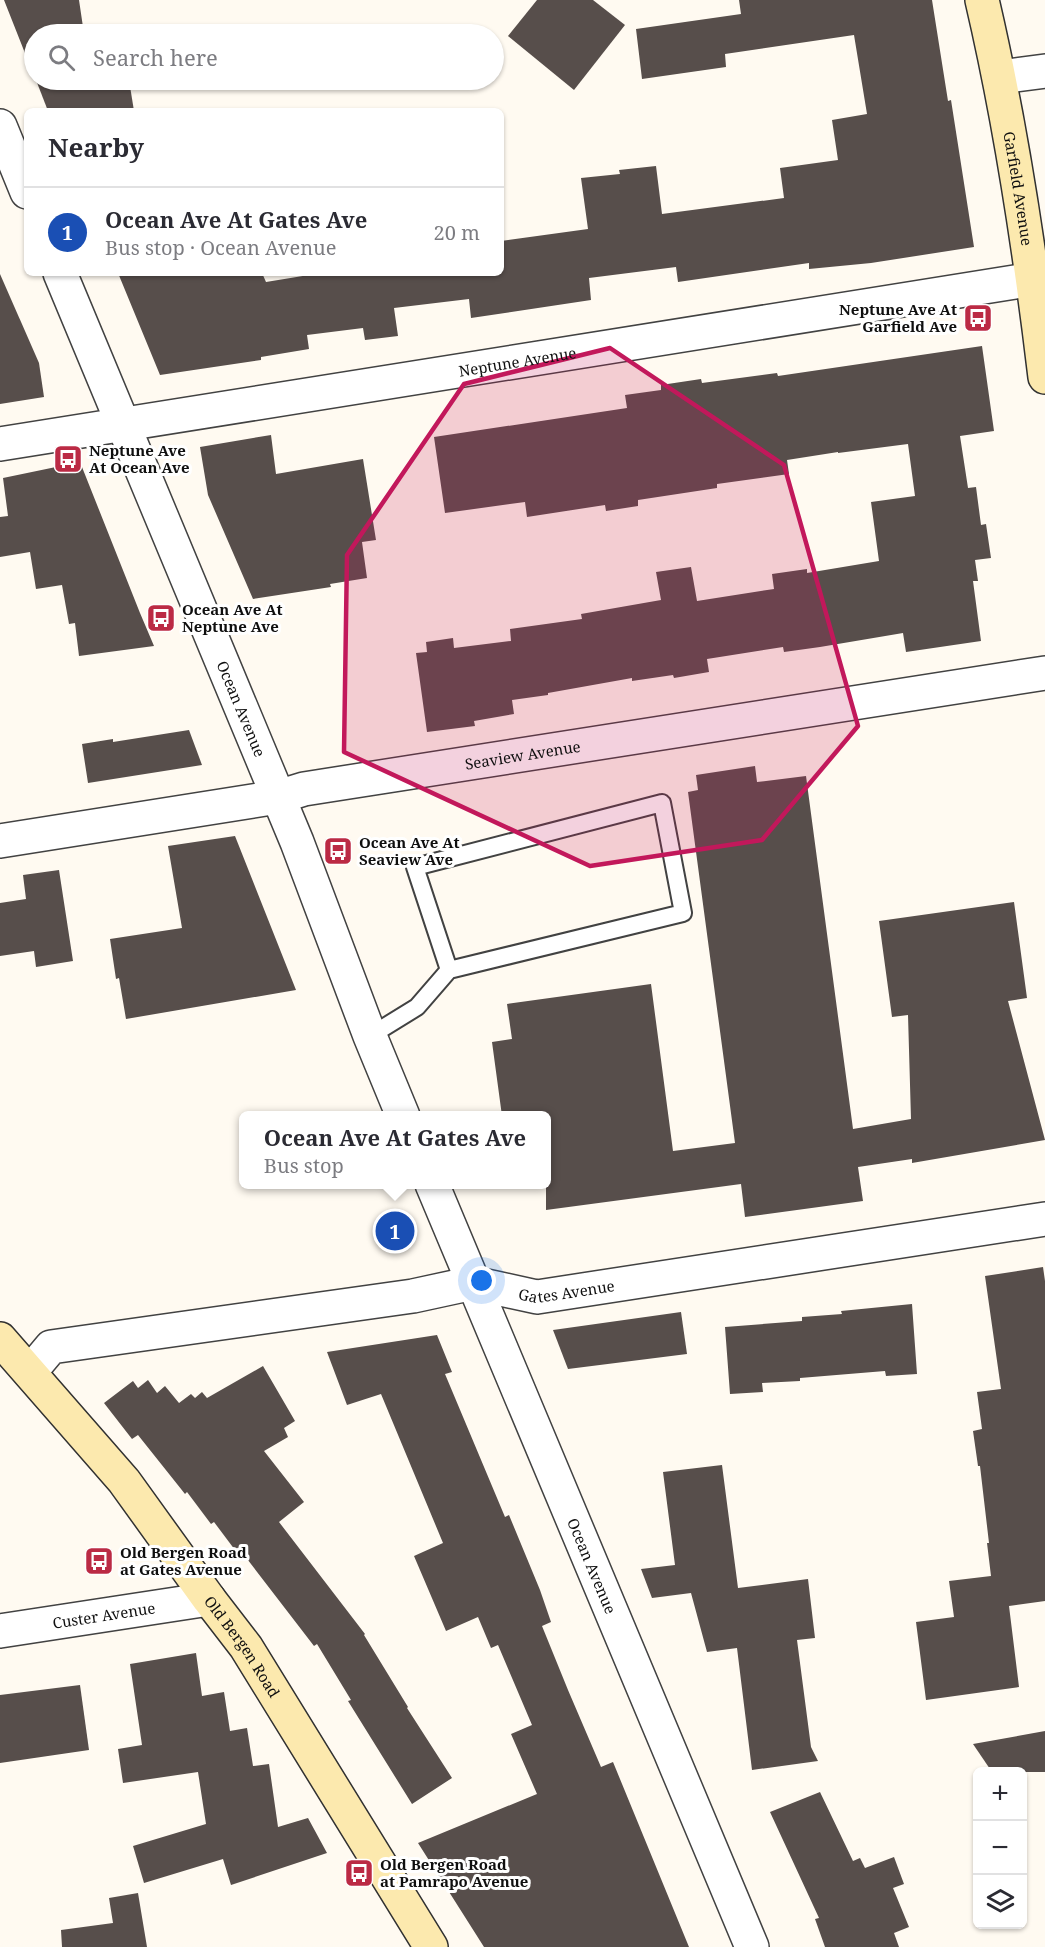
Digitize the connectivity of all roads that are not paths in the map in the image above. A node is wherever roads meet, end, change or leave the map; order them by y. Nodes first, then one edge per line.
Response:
1 (982, 0) edge
2 (1045, 71) edge
3 (1000, 77) junction
4 (0, 126) edge
5 (24, 185) edge
6 (61, 276) edge
7 (1034, 279) junction
8 (1045, 377) edge
9 (122, 424) junction
10 (0, 444) edge
11 (1045, 673) edge
12 (278, 797) junction
13 (0, 841) edge
14 (449, 970) junction
15 (370, 1036) junction
16 (401, 1111) edge
17 (434, 1189) edge
18 (1045, 1219) edge
19 (473, 1283) junction
20 (0, 1339) edge
21 (30, 1372) junction
22 (209, 1599) junction
23 (0, 1631) edge
24 (430, 1947) edge
25 (752, 1947) edge

1 - 3 main road, Garfield Avenue
2 - 3 street
3 - 7 main road, Garfield Avenue
4 - 5 street
6 - 9 street, Ocean Avenue
7 - 8 main road, Garfield Avenue
7 - 9 street, Neptune Avenue
9 - 10 street, Neptune Avenue
9 - 12 street, Ocean Avenue
11 - 12 street, Seaview Avenue
12 - 13 street, Seaview Avenue
12 - 15 street, Ocean Avenue
14 - 14 lane
14 - 15 lane
15 - 16 street, Ocean Avenue
17 - 19 street, Ocean Avenue
18 - 19 street, Gates Avenue
19 - 21 street, Gates Avenue
19 - 25 street, Ocean Avenue
20 - 21 main road, Old Bergen Road
21 - 22 main road, Old Bergen Road
22 - 23 street, Custer Avenue
22 - 24 main road, Old Bergen Road

